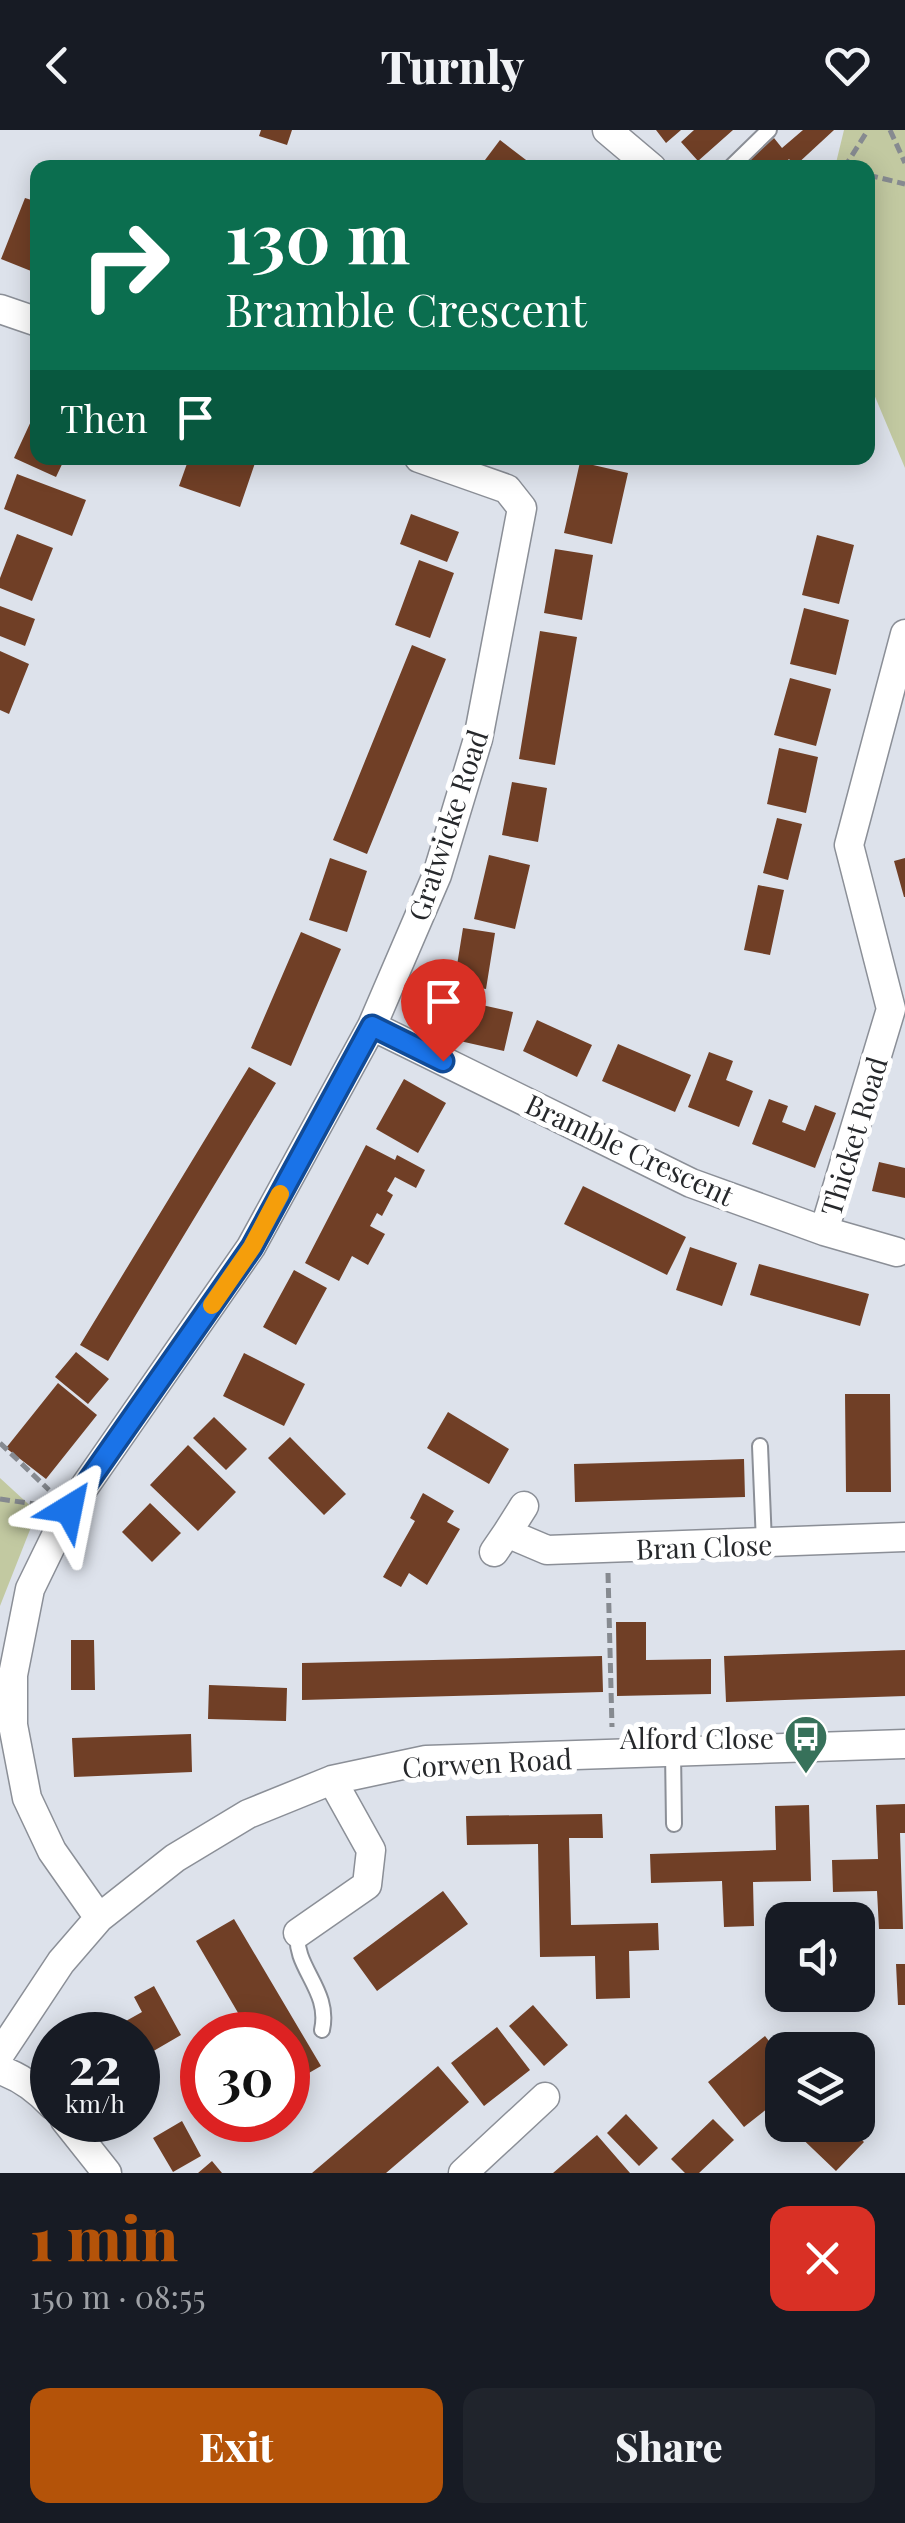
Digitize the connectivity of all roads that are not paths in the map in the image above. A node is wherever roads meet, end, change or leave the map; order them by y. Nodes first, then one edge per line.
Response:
1 (607, 130) edge
2 (769, 130) edge
3 (643, 160) edge
4 (738, 160) edge
5 (1, 315) edge
6 (30, 320) edge
7 (438, 465) edge
8 (905, 634) edge
9 (372, 1026) junction
10 (824, 1231) junction
11 (897, 1252) dead end
12 (760, 1446) dead end
13 (524, 1506) dead end
14 (905, 1538) edge
15 (764, 1544) junction
16 (905, 1744) edge
17 (673, 1750) junction
18 (332, 1780) junction
19 (674, 1824) dead end
20 (99, 1918) junction
21 (298, 1933) joint
22 (322, 2030) dead end
23 (0, 2054) edge
24 (0, 2070) edge
25 (30, 2086) edge
26 (544, 2097) dead end
27 (82, 2142) edge
28 (107, 2173) edge
29 (463, 2173) edge

1 - 3 street
2 - 4 lane
5 - 6 street
7 - 9 street, Gratwicke Road
8 - 10 street, Thicket Road
9 - 10 street, Bramble Crescent
9 - 20 street, Gratwicke Road
10 - 11 street, Bramble Crescent
12 - 15 lane
13 - 15 street, Bran Close
14 - 15 street, Bran Close
16 - 17 street, Corwen Road
17 - 18 street, Corwen Road
17 - 19 lane
18 - 20 street, Corwen Road
18 - 21 street
20 - 23 street, Corwen Road
21 - 22 lane
24 - 25 street
26 - 29 street
27 - 28 street

